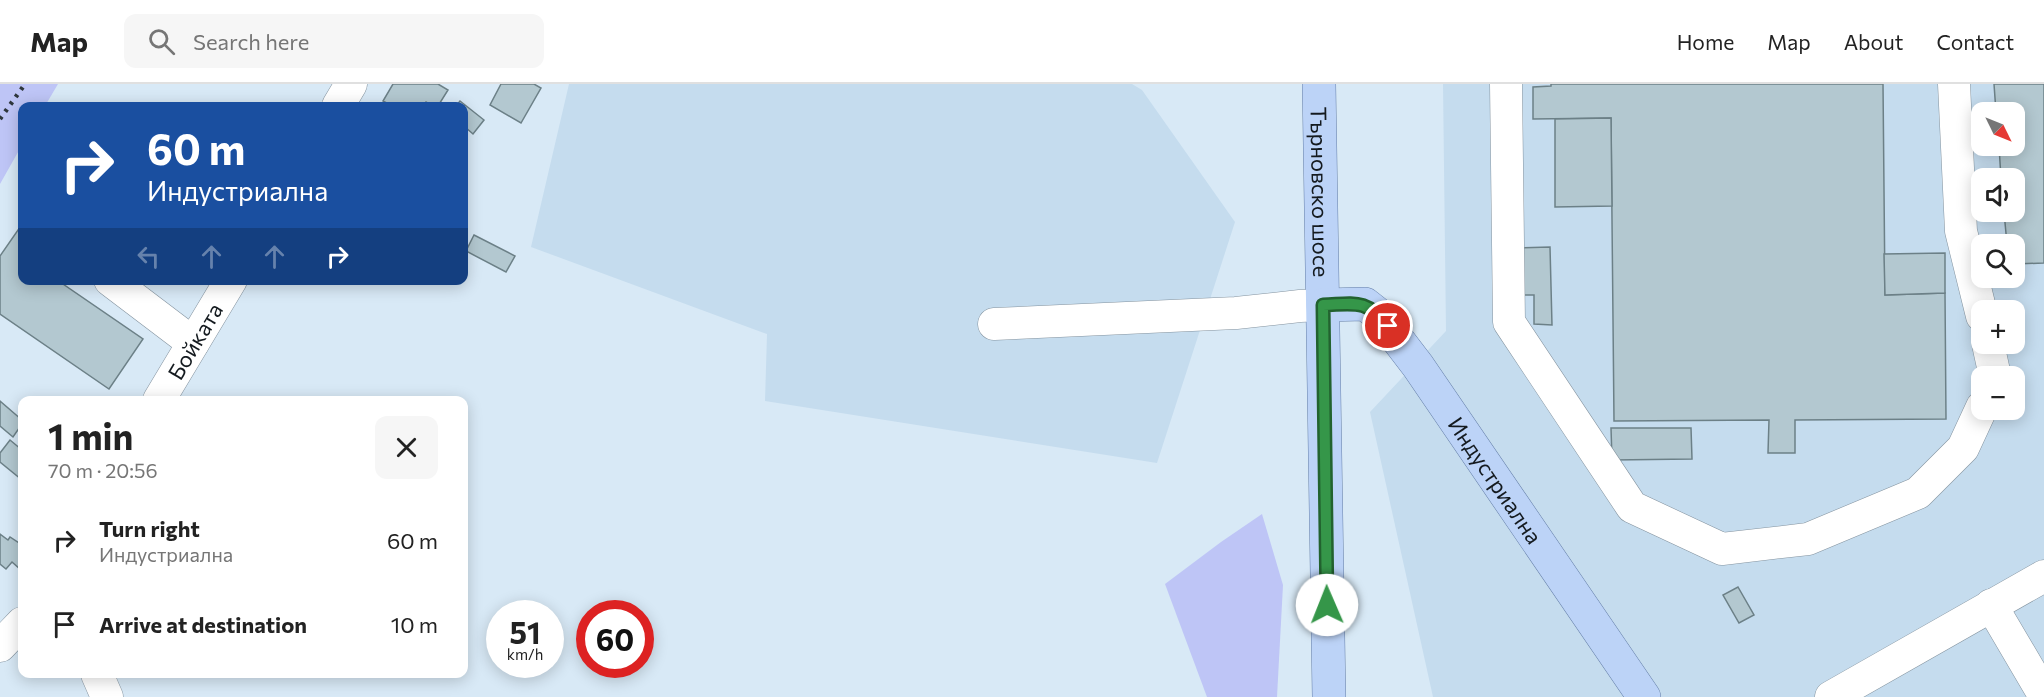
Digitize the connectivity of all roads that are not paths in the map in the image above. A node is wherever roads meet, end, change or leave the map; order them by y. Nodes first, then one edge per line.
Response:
1 (351, 84) edge
2 (1319, 84) edge
3 (1506, 84) edge
4 (1954, 84) edge
5 (340, 102) edge
6 (117, 285) edge
7 (228, 285) edge
8 (1978, 300) edge
9 (1323, 305) junction
10 (994, 324) dead end
11 (193, 343) junction
12 (161, 396) edge
13 (1976, 420) edge
14 (2044, 576) edge
15 (1991, 605) junction
16 (18, 627) edge
17 (0, 646) edge
18 (99, 678) edge
19 (2044, 695) edge
20 (107, 697) edge
21 (1329, 697) edge
22 (1644, 697) edge
23 (1832, 697) edge

1 - 5 street
2 - 9 main road, Търновско шосе
3 - 13 street
4 - 8 street
6 - 11 street
7 - 11 street, Бойката
9 - 10 street
9 - 21 main road, Търновско шосе
9 - 22 main road, Индустриална
11 - 12 street, Бойката
14 - 15 street
15 - 19 street
15 - 23 street
16 - 17 street
18 - 20 street

